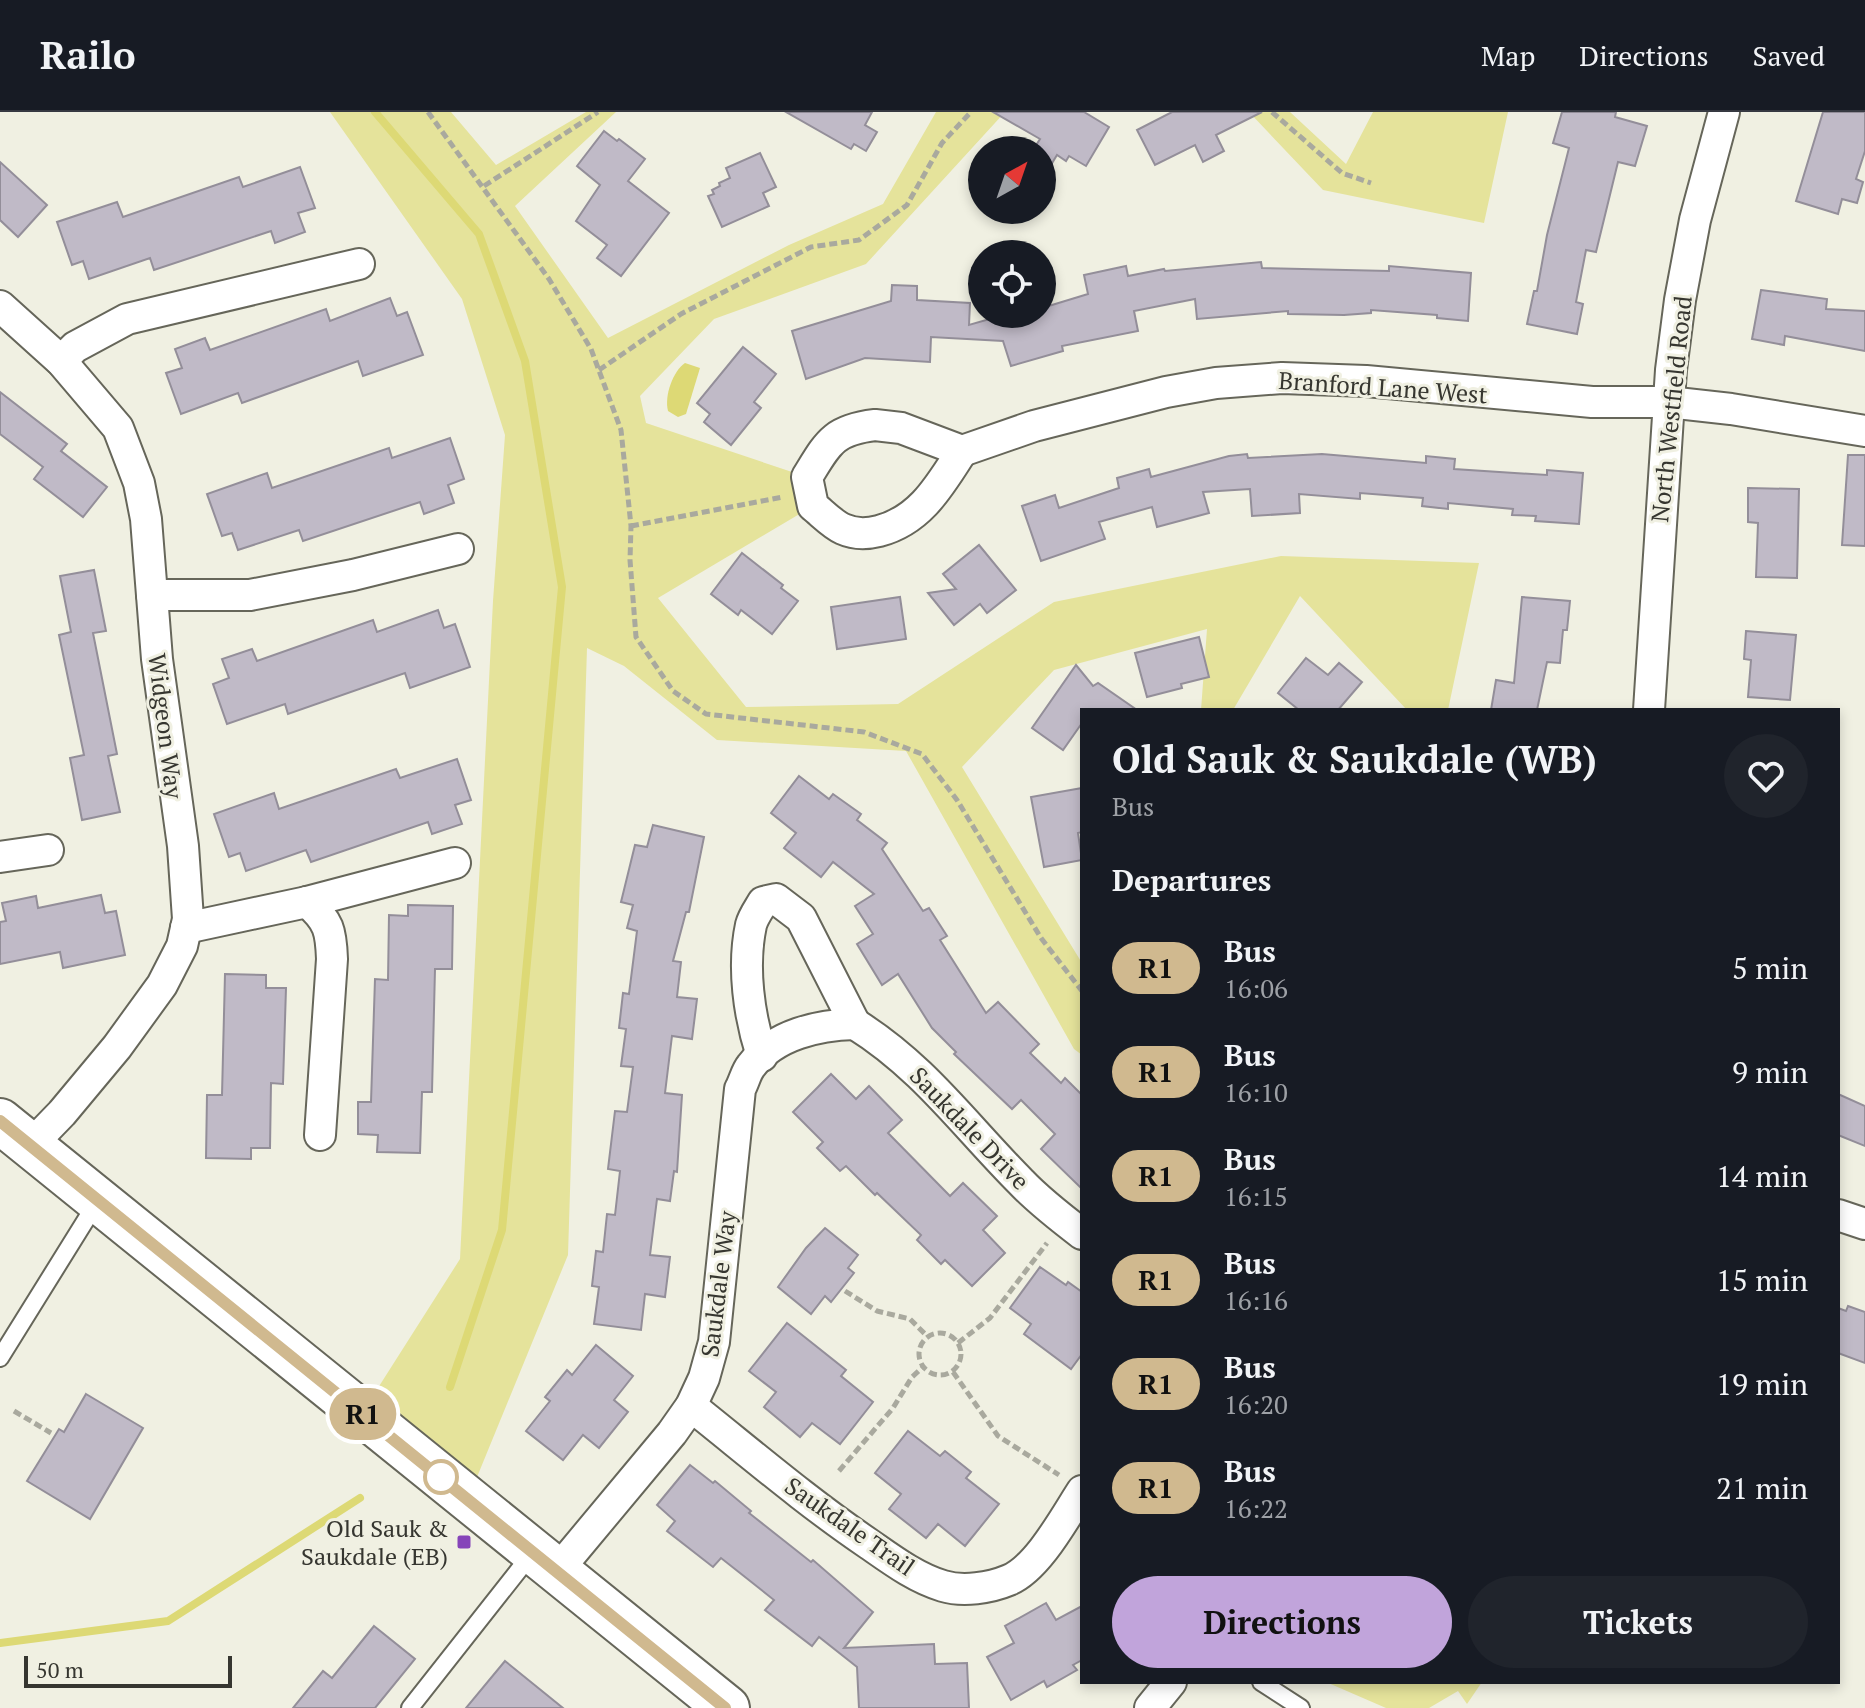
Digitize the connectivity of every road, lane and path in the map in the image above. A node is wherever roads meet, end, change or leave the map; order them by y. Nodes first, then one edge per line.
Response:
1 (428, 112) edge
2 (598, 112) edge
3 (971, 112) edge
4 (1272, 112) edge
5 (1724, 112) edge
6 (1371, 183) dead end
7 (484, 186) junction
8 (359, 264) dead end
9 (0, 306) edge
10 (61, 361) junction
11 (599, 370) junction
12 (1668, 402) junction
13 (1865, 431) edge
14 (962, 451) junction
15 (809, 493) junction
16 (631, 526) junction
17 (458, 549) dead end
18 (152, 595) junction
19 (1649, 708) edge
20 (48, 850) dead end
21 (0, 857) edge
22 (455, 863) dead end
23 (307, 902) junction
24 (186, 928) junction
25 (1080, 988) edge
26 (855, 1024) junction
27 (762, 1056) junction
28 (15, 1134) edge
29 (320, 1135) dead end
30 (98, 1201) junction
31 (1840, 1216) edge
32 (1865, 1224) edge
33 (1067, 1235) edge
34 (845, 1291) dead end
35 (927, 1336) junction
36 (958, 1343) junction
37 (0, 1358) edge
38 (923, 1367) junction
39 (953, 1372) junction
40 (691, 1406) junction
41 (14, 1411) dead end
42 (51, 1433) dead end
43 (839, 1471) dead end
44 (1074, 1485) edge
45 (545, 1561) junction
46 (1169, 1684) edge
47 (1264, 1684) edge
48 (722, 1704) edge
49 (410, 1708) edge
50 (1150, 1708) edge
51 (1301, 1708) edge

1 - 7 path
2 - 7 path
3 - 11 path
4 - 6 path
5 - 12 street, North Westfield Road
7 - 11 path
8 - 10 street
9 - 10 street, Widgeon Way
10 - 18 street, Widgeon Way
11 - 16 path
12 - 13 street, Branford Lane West
12 - 14 street, Branford Lane West
12 - 19 street, North Westfield Road
14 - 15 street
14 - 15 street
15 - 16 path
16 - 25 path
17 - 18 street
18 - 24 street, Widgeon Way
20 - 21 street
22 - 23 street
23 - 24 street
23 - 29 street
24 - 28 street, Widgeon Way
26 - 27 street, Saukdale Way
26 - 27 street
26 - 33 street, Saukdale Drive
27 - 40 street, Saukdale Way
28 - 30 street
30 - 37 lane
30 - 45 street
31 - 32 street
33 - 36 path
34 - 35 path
35 - 36 path
35 - 38 path
36 - 39 path
38 - 39 path
38 - 43 path
39 - 44 path
40 - 44 street, Saukdale Trail
40 - 45 street, Saukdale Way
41 - 42 path
45 - 48 street
45 - 49 lane
46 - 50 street
47 - 51 lane

